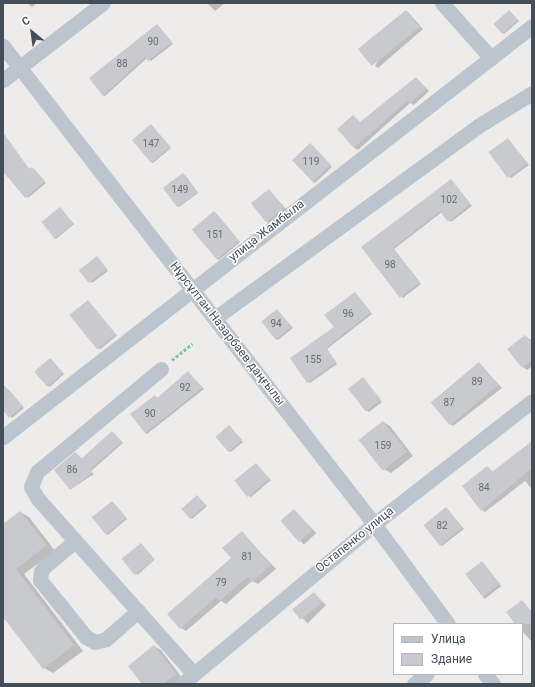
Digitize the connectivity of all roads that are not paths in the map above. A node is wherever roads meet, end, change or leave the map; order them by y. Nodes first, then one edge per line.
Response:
1 (103, 3) edge
2 (442, 3) edge
3 (532, 26) edge
4 (3, 46) edge
5 (491, 58) junction
6 (19, 67) junction
7 (3, 80) edge
8 (531, 96) edge
9 (191, 288) junction
10 (215, 318) junction
11 (162, 369) road end
12 (529, 408) edge
13 (3, 437) edge
14 (374, 524) junction
15 (75, 541) junction
16 (138, 611) junction
17 (447, 623) edge
18 (194, 674) junction
19 (426, 675) edge
20 (486, 675) edge
21 (182, 684) edge
22 (414, 684) edge
23 (493, 684) edge

1 - 6 street
2 - 5 street
3 - 5 street, улица Жамбыла
4 - 6 street, Нұрсұлтан Назарбаев даңғылы
5 - 9 street, улица Жамбыла
6 - 7 street
6 - 9 street, Нұрсұлтан Назарбаев даңғылы
8 - 10 street
9 - 10 street, Нұрсұлтан Назарбаев даңғылы
9 - 13 street, улица Жамбыла
10 - 14 street, Нұрсұлтан Назарбаев даңғылы
11 - 15 street
12 - 14 street, Остапенко улица
14 - 17 street, Нұрсұлтан Назарбаев даңғылы
14 - 18 street, Остапенко улица
15 - 16 street
15 - 16 street
16 - 18 street
18 - 21 street, Остапенко улица
19 - 22 street
20 - 23 street

